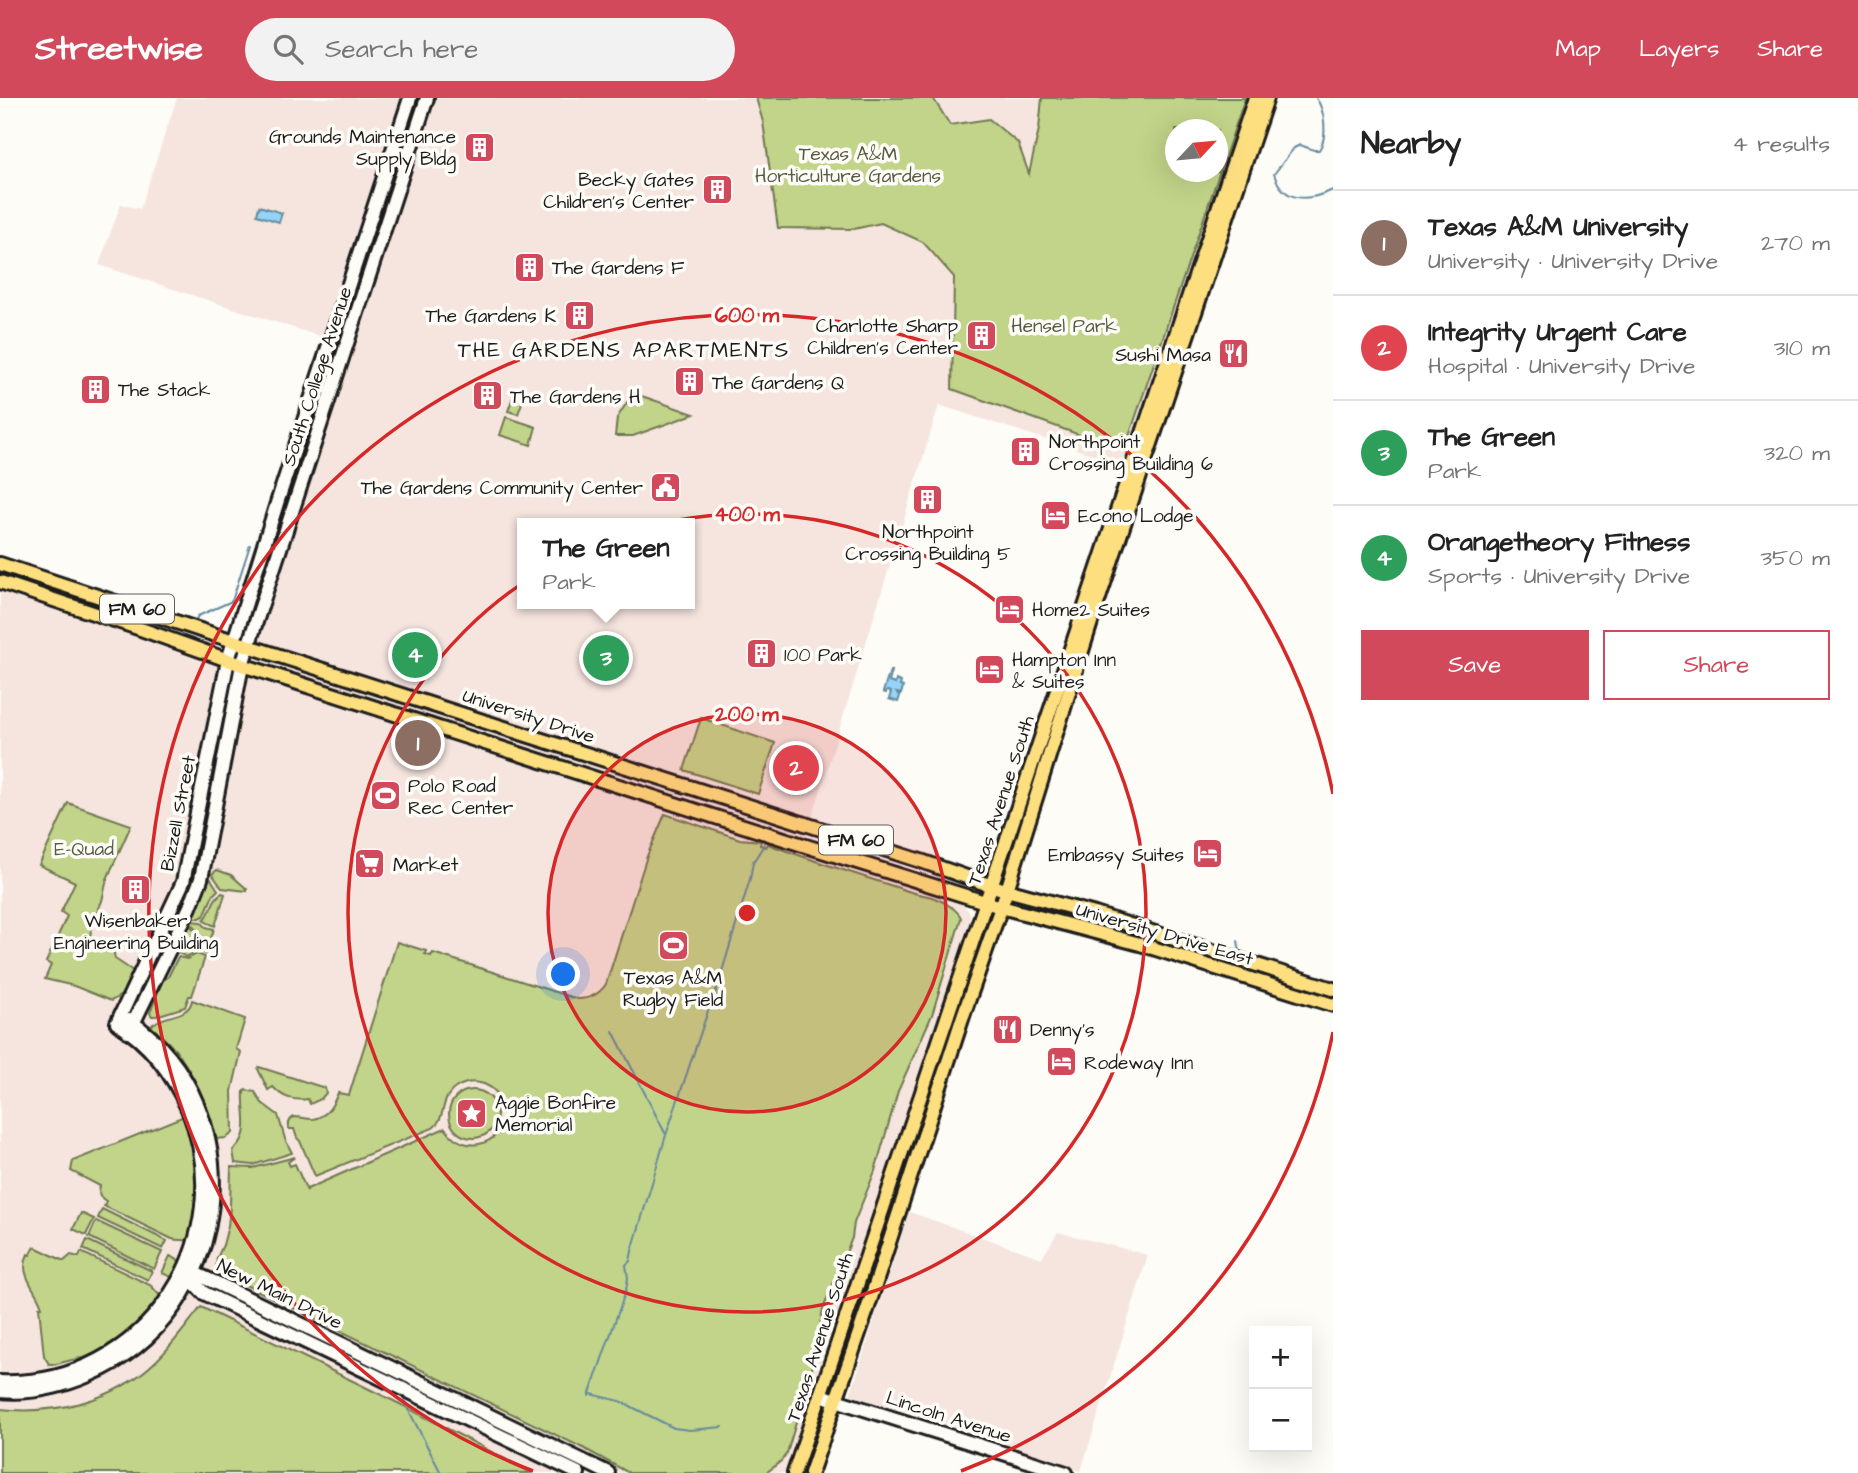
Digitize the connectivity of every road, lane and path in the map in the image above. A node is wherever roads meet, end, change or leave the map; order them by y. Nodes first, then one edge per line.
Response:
1 (1255, 98) edge
2 (1267, 98) edge
3 (409, 100) edge
4 (425, 103) edge
5 (295, 448) junction
6 (311, 453) junction
7 (1133, 461) junction
8 (1121, 533) junction
9 (0, 564) edge
10 (0, 582) edge
11 (233, 641) junction
12 (248, 645) junction
13 (228, 660) junction
14 (242, 665) junction
15 (992, 886) junction
16 (945, 889) junction
17 (1007, 890) junction
18 (986, 902) junction
19 (1001, 907) junction
20 (972, 941) junction
21 (142, 968) junction
22 (157, 975) junction
23 (1333, 989) edge
24 (1333, 1005) edge
25 (132, 1028) junction
26 (204, 1148) junction
27 (881, 1212) junction
28 (897, 1218) junction
29 (201, 1257) junction
30 (189, 1275) junction
31 (216, 1283) junction
32 (205, 1293) junction
33 (181, 1296) junction
34 (344, 1352) junction
35 (0, 1382) edge
36 (43, 1384) junction
37 (0, 1391) edge
38 (820, 1395) junction
39 (836, 1400) junction
40 (497, 1419) junction
41 (491, 1431) junction
42 (796, 1467) edge
43 (578, 1473) edge
44 (608, 1473) edge
45 (785, 1473) edge
46 (811, 1473) edge
47 (1066, 1473) edge

1 - 7 main road, Texas Avenue South
2 - 8 main road, Texas Avenue South
3 - 4 street
3 - 5 street, South College Avenue
4 - 6 street, South College Avenue
5 - 6 street
5 - 11 street, South College Avenue
6 - 12 street, South College Avenue
7 - 8 main road
7 - 15 main road, Texas Avenue South
8 - 17 main road, Texas Avenue South
9 - 11 main road, University Drive / FM 60
10 - 13 main road, University Drive / FM 60
11 - 12 main road, University Drive / FM 60
11 - 13 street, Bizzell Street
12 - 14 street, South College Avenue
12 - 15 main road, University Drive / FM 60
13 - 14 main road, University Drive / FM 60
13 - 21 street, Bizzell Street
14 - 16 main road, University Drive / FM 60
14 - 22 street, Bizzell Street
15 - 17 main road, University Drive / FM 60
15 - 18 main road, Texas Avenue South
16 - 18 main road, University Drive / FM 60
16 - 20 main road
17 - 19 main road, Texas Avenue South
17 - 23 main road, University Drive East / FM 60
18 - 19 main road, University Drive East / FM 60
18 - 20 main road, Texas Avenue South
19 - 24 main road, University Drive East / FM 60
19 - 28 main road, Texas Avenue South
20 - 27 main road, Texas Avenue South
21 - 22 street
21 - 25 street, Bizzell Street
22 - 25 street, Bizzell Street
25 - 26 street
26 - 29 street
26 - 30 street
27 - 28 main road
27 - 38 main road, Texas Avenue South
28 - 39 main road, Texas Avenue South
29 - 30 street
29 - 31 street
30 - 31 street, New Main Drive
30 - 32 street, New Main Drive
30 - 33 street
30 - 36 street
31 - 34 street, New Main Drive
32 - 33 street
32 - 34 street, New Main Drive
33 - 36 street
34 - 40 street, New Main Drive
34 - 41 street, New Main Drive
35 - 36 street
36 - 37 street
38 - 39 street, Lincoln Avenue
38 - 42 main road, Texas Avenue South
39 - 46 main road, Texas Avenue South
39 - 47 street, Lincoln Avenue
40 - 41 street
40 - 44 street, New Main Drive
41 - 43 street, New Main Drive
42 - 45 main road

